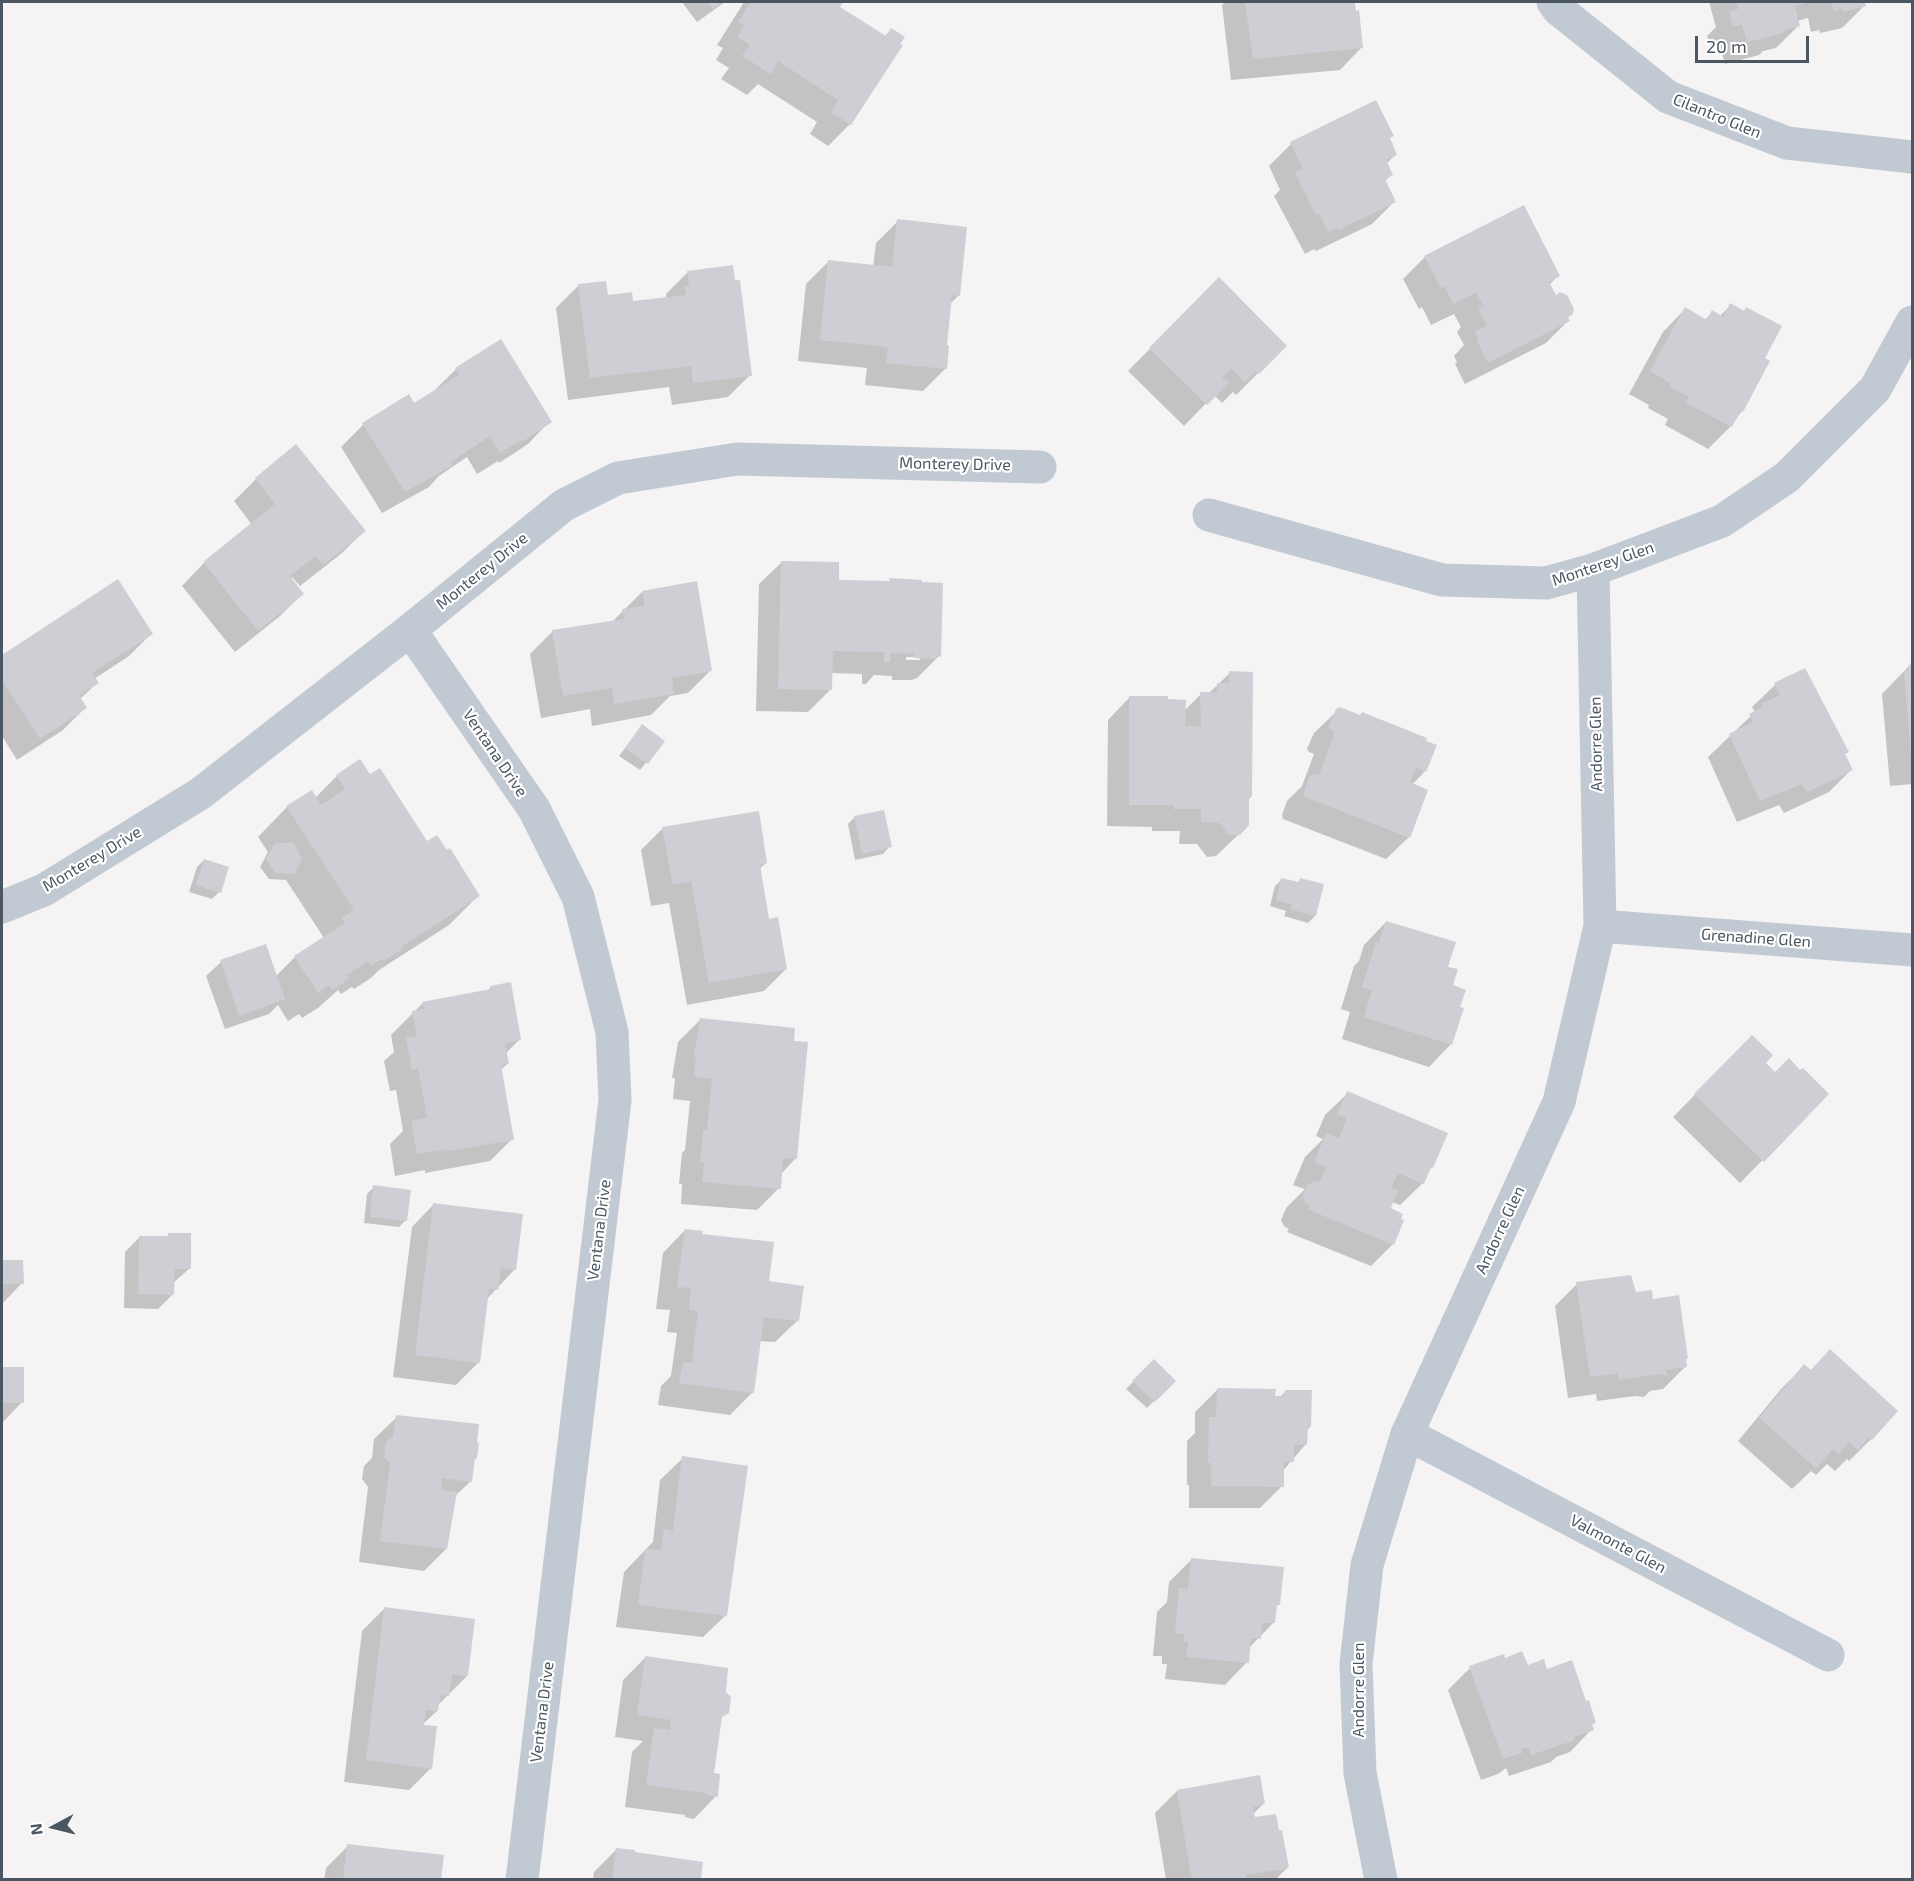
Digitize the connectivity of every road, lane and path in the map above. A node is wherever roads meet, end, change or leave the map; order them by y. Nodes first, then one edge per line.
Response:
1 (1553, 2) edge
2 (1912, 157) edge
3 (1912, 322) edge
4 (1040, 467) dead end
5 (1209, 515) dead end
6 (1593, 570) junction
7 (410, 630) junction
8 (2, 907) edge
9 (1600, 926) junction
10 (1912, 950) edge
11 (1407, 1434) junction
12 (1828, 1655) dead end
13 (522, 1880) edge
14 (1382, 1880) edge

1 - 2 street, Cilantro Glen
3 - 6 street, Monterey Glen
4 - 7 street, Monterey Drive
5 - 6 street, Monterey Glen
6 - 9 street, Andorre Glen
7 - 8 street, Monterey Drive
7 - 13 street, Ventana Drive
9 - 10 street, Grenadine Glen
9 - 11 street, Andorre Glen
11 - 12 street, Valmonte Glen
11 - 14 street, Andorre Glen

